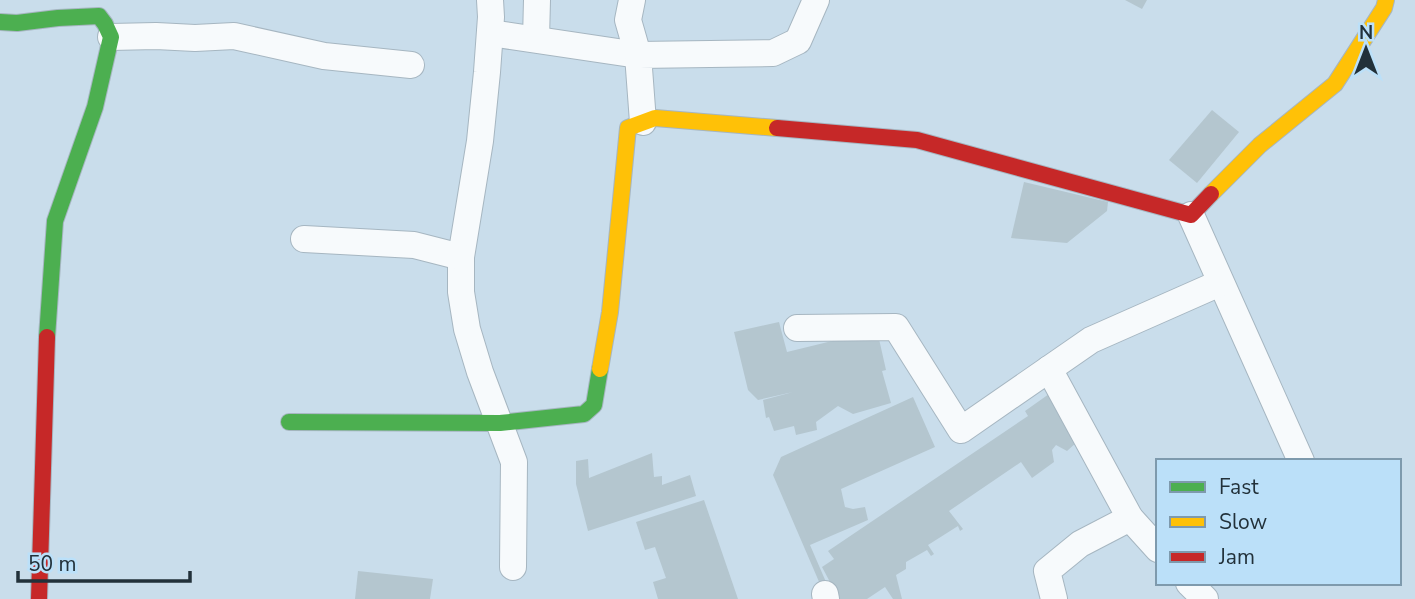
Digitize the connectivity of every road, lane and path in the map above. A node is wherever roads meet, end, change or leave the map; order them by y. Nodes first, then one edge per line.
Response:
1 (490, 0) edge
2 (537, 0) edge
3 (632, 0) edge
4 (816, 0) edge
5 (1386, 0) edge
6 (0, 22) edge
7 (489, 33) junction
8 (111, 37) junction
9 (536, 39) junction
10 (638, 55) junction
11 (411, 65) dead end
12 (643, 122) junction
13 (1191, 215) junction
14 (304, 239) dead end
15 (461, 257) junction
16 (1220, 283) junction
17 (797, 328) dead end
18 (1049, 369) junction
19 (289, 422) dead end
20 (500, 423) junction
21 (1300, 459) edge
22 (1130, 518) junction
23 (1156, 546) edge
24 (513, 567) dead end
25 (1191, 585) edge
26 (39, 599) edge
27 (1054, 599) edge
28 (1205, 599) edge

1 - 7 street
2 - 9 street
3 - 10 street
4 - 10 street
5 - 13 street
6 - 8 street
7 - 9 street
7 - 15 street
8 - 11 street
8 - 26 street
9 - 10 street
10 - 12 street
12 - 13 street
12 - 20 street
13 - 16 street
14 - 15 street
15 - 20 street
16 - 18 street
16 - 21 street
17 - 18 street
18 - 22 street
19 - 20 street
20 - 24 street
22 - 23 street
22 - 27 street
25 - 28 street

